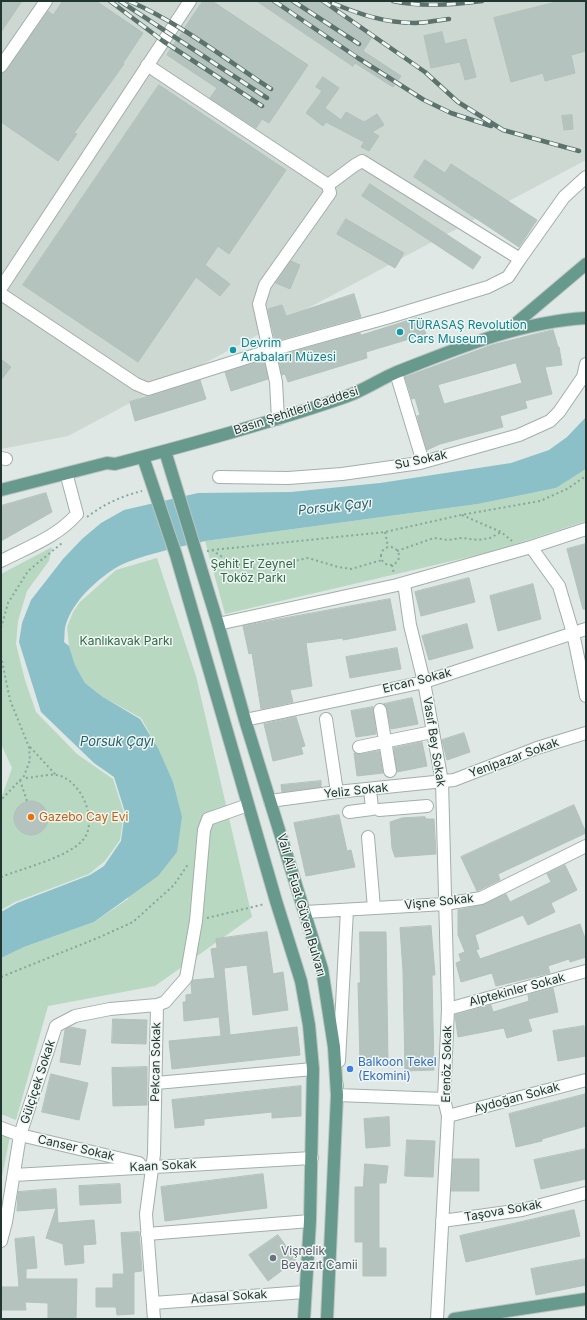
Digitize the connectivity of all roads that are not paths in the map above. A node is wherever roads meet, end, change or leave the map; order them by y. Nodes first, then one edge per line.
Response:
1 (46, 1) edge
2 (190, 1) edge
3 (1, 66) edge
4 (147, 66) junction
5 (586, 177) edge
6 (328, 185) junction
7 (520, 259) junction
8 (586, 264) edge
9 (1, 288) edge
10 (1, 294) edge
11 (586, 318) edge
12 (507, 331) junction
13 (268, 350) junction
14 (586, 364) edge
15 (396, 373) junction
16 (278, 419) junction
17 (165, 451) junction
18 (143, 457) junction
19 (423, 462) junction
20 (115, 464) junction
21 (218, 477) dead end
22 (68, 480) junction
23 (5, 489) edge
24 (586, 530) edge
25 (531, 547) junction
26 (1, 560) edge
27 (404, 583) junction
28 (218, 624) junction
29 (586, 629) edge
30 (573, 634) junction
31 (424, 682) junction
32 (586, 696) edge
33 (380, 710) dead end
34 (326, 719) dead end
35 (245, 720) junction
36 (432, 732) junction
37 (586, 735) edge
38 (386, 741) junction
39 (359, 747) dead end
40 (390, 771) dead end
41 (442, 782) junction
42 (398, 786) junction
43 (370, 789) junction
44 (337, 792) junction
45 (270, 801) junction
46 (248, 805) junction
47 (427, 806) dead end
48 (401, 808) junction
49 (379, 810) dead end
50 (349, 812) dead end
51 (368, 837) dead end
52 (586, 846) edge
53 (445, 904) junction
54 (374, 908) junction
55 (348, 910) junction
56 (305, 912) junction
57 (586, 971) edge
58 (157, 1005) junction
59 (448, 1009) junction
60 (313, 1069) junction
61 (586, 1080) edge
62 (156, 1083) junction
63 (337, 1095) junction
64 (444, 1099) junction
65 (448, 1116) junction
66 (1, 1128) edge
67 (20, 1135) junction
68 (312, 1158) junction
69 (151, 1166) junction
70 (14, 1175) junction
71 (586, 1193) edge
72 (310, 1221) junction
73 (442, 1221) junction
74 (148, 1234) junction
75 (1, 1241) edge
76 (305, 1292) junction
77 (586, 1299) edge
78 (153, 1303) junction
79 (154, 1319) edge
80 (304, 1319) edge
81 (327, 1319) edge
82 (437, 1319) edge
83 (454, 1319) edge

1 - 3 street
2 - 4 street
4 - 6 street
4 - 9 street
5 - 7 street
6 - 7 street
6 - 13 street
7 - 13 street
8 - 12 main road
10 - 13 street
11 - 12 main road, Basın Şehitleri Caddesi
12 - 15 main road, Basın Şehitleri Caddesi
13 - 16 street
14 - 19 street, Su Sokak
15 - 16 main road, Basın Şehitleri Caddesi
15 - 19 street
16 - 17 main road, Basın Şehitleri Caddesi
17 - 18 main road, Basın Şehitleri Caddesi
17 - 28 main road, Vali Ali Fuat Güven Bulvarı
18 - 20 main road, Basın Şehitleri Caddesi
18 - 46 main road, Vali Ali Fuat Güven Bulvarı
19 - 21 street, Su Sokak
20 - 22 main road
20 - 23 main road, Basın Şehitleri Caddesi
22 - 23 main road
22 - 26 street
24 - 25 street
25 - 27 street
25 - 30 street
27 - 28 street
27 - 31 street, Vasıf Bey Sokak
28 - 35 main road, Vali Ali Fuat Güven Bulvarı
29 - 30 street, Ercan Sokak
30 - 31 street, Ercan Sokak
30 - 32 street
31 - 35 street, Ercan Sokak
31 - 36 street, Vasıf Bey Sokak
33 - 38 street
34 - 44 street
35 - 45 main road, Vali Ali Fuat Güven Bulvarı
36 - 38 street
36 - 41 street, Vasıf Bey Sokak
37 - 41 street, Yenipazar Sokak
38 - 39 street
38 - 40 street
41 - 42 street, Yeliz Sokak
41 - 53 street, Vasıf Bey Sokak
42 - 43 street, Yeliz Sokak
42 - 48 street
43 - 44 street, Yeliz Sokak
43 - 50 street
44 - 45 street, Yeliz Sokak
45 - 56 main road, Vali Ali Fuat Güven Bulvarı
46 - 58 street, Pekcan Sokak
46 - 60 main road, Vali Ali Fuat Güven Bulvarı
47 - 48 street
48 - 49 street
51 - 54 street
52 - 53 street, Vişne Sokak
53 - 54 street, Vişne Sokak
53 - 59 street, Erenöz Sokak
54 - 55 street, Vişne Sokak
55 - 56 street, Vişne Sokak
55 - 63 street
56 - 63 main road, Vali Ali Fuat Güven Bulvarı
57 - 59 street, Alptekinler Sokak
58 - 62 street, Pekcan Sokak
58 - 67 street, Gülçiçek Sokak
59 - 64 street, Erenöz Sokak
60 - 62 street
60 - 68 main road, Vali Ali Fuat Güven Bulvarı
61 - 65 street, Aydoğan Sokak
62 - 69 street, Pekcan Sokak
63 - 64 street
63 - 81 main road, Vali Ali Fuat Güven Bulvarı
64 - 65 street, Erenöz Sokak
65 - 73 street, Erenöz Sokak
66 - 67 street, Canser Sokak
67 - 69 street, Canser Sokak
67 - 70 street, Gülçiçek Sokak
68 - 69 street, Kaan Sokak
68 - 72 main road, Vali Ali Fuat Güven Bulvarı
69 - 70 street, Kaan Sokak
69 - 74 street, Pekcan Sokak
70 - 75 street, Gülçiçek Sokak
71 - 73 street, Taşova Sokak
72 - 74 street
72 - 76 main road, Vali Ali Fuat Güven Bulvarı
73 - 82 street, Erenöz Sokak
74 - 78 street, Pekcan Sokak
76 - 78 street, Adasal Sokak
76 - 80 main road, Vali Ali Fuat Güven Bulvarı
77 - 83 main road
78 - 79 street, Pekcan Sokak

